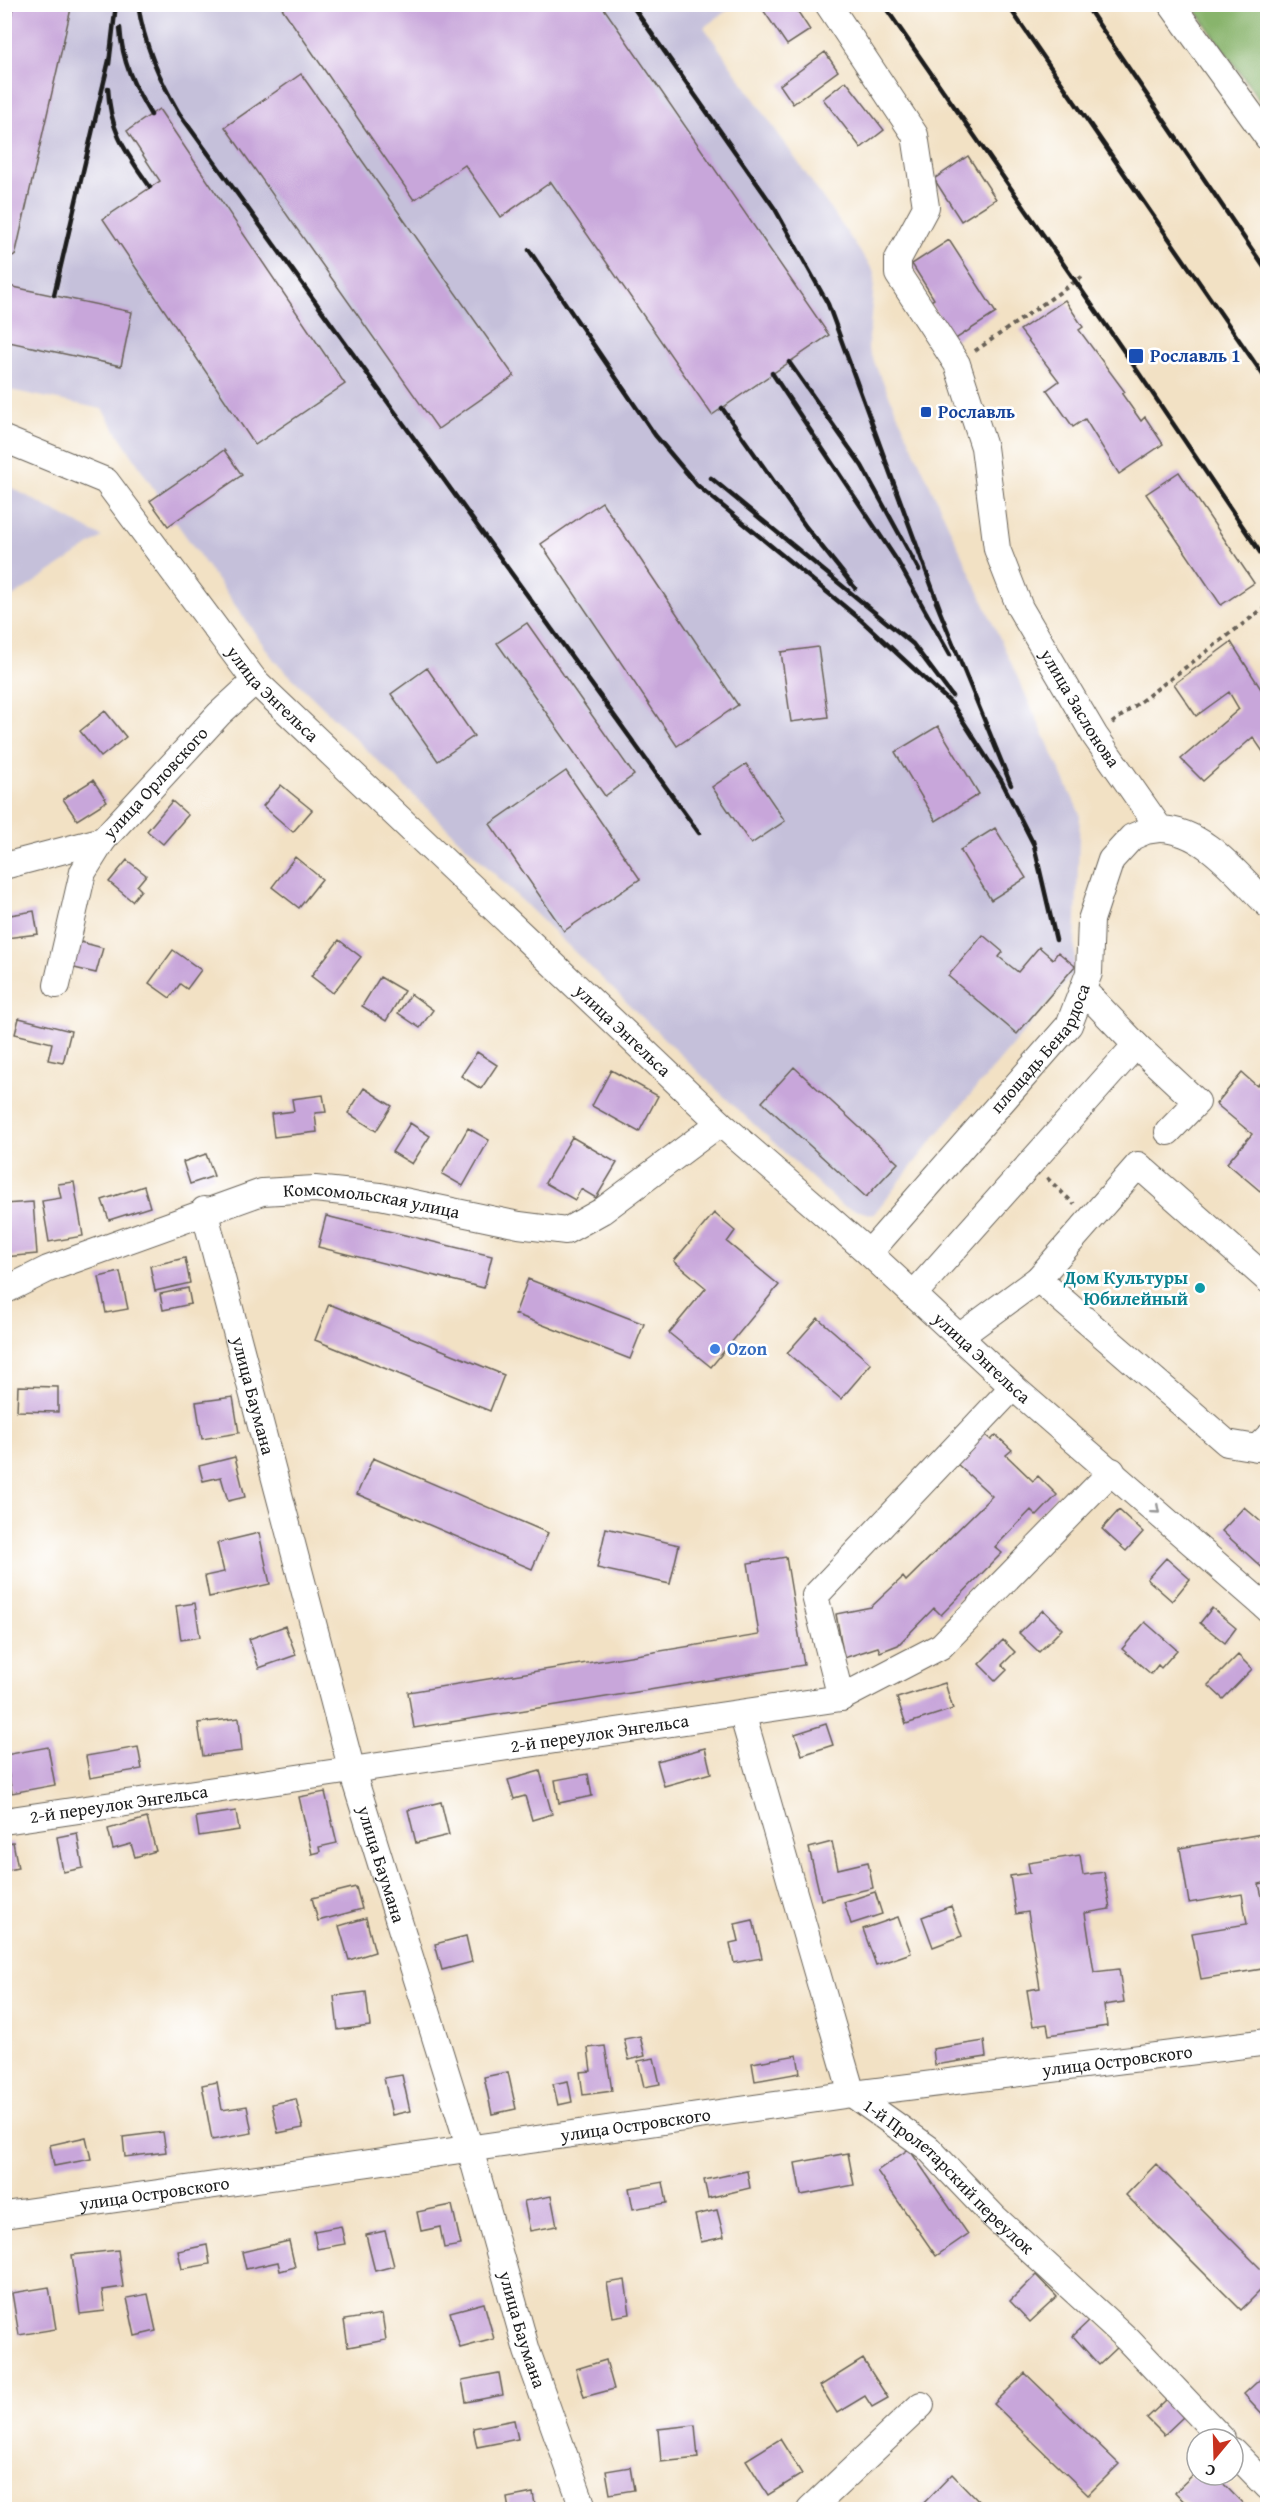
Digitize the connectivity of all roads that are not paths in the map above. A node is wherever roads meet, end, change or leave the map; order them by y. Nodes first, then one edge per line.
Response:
1 (828, 4) edge
2 (1171, 4) edge
3 (1268, 138) edge
4 (4, 439) edge
5 (255, 681) junction
6 (1160, 829) junction
7 (103, 840) junction
8 (4, 866) edge
9 (1268, 905) edge
10 (57, 985) dead end
11 (1084, 991) junction
12 (1136, 1045) junction
13 (720, 1123) junction
14 (1168, 1132) dead end
15 (204, 1210) junction
16 (869, 1253) junction
17 (1038, 1279) junction
18 (1268, 1280) edge
19 (4, 1290) edge
20 (913, 1295) junction
21 (959, 1337) junction
22 (1013, 1387) junction
23 (1268, 1437) edge
24 (1112, 1471) junction
25 (1268, 1609) edge
26 (841, 1698) junction
27 (742, 1713) junction
28 (352, 1771) junction
29 (4, 1821) edge
30 (1268, 2042) edge
31 (852, 2094) junction
32 (470, 2149) junction
33 (4, 2215) edge
34 (921, 2405) dead end
35 (1211, 2427) edge
36 (1245, 2463) edge
37 (1268, 2487) edge
38 (584, 2510) edge
39 (810, 2510) edge

1 - 6 street, улица Заслонова
2 - 3 street
4 - 5 street, улица Энгельса
5 - 7 street, улица Орловского
5 - 13 street, улица Энгельса
6 - 9 street
6 - 11 street, площадь Бенардоса
7 - 8 street, улица Орловского
7 - 10 street
11 - 12 street
11 - 16 street, площадь Бенардоса
12 - 14 street
12 - 20 street
13 - 15 street, Комсомольская улица
13 - 16 street, улица Энгельса
15 - 19 street, Комсомольская улица
15 - 28 street, улица Баумана
16 - 20 street, улица Энгельса
17 - 18 street
17 - 21 street
17 - 23 street
20 - 21 street, улица Энгельса
21 - 22 street, улица Энгельса
22 - 24 street, улица Энгельса
22 - 26 street
24 -> 25 street, улица Энгельса
24 - 26 street, 2-й переулок Энгельса
26 - 27 street, 2-й переулок Энгельса
27 - 28 street, 2-й переулок Энгельса
27 - 31 street, 1-й Пролетарский переулок
28 - 29 street, 2-й переулок Энгельса
28 - 32 street, улица Баумана
30 - 31 street, улица Островского
31 - 32 street, улица Островского
31 - 35 street, 1-й Пролетарский переулок
32 - 33 street, улица Островского
32 - 38 street, улица Баумана
34 - 39 street
36 - 37 street

